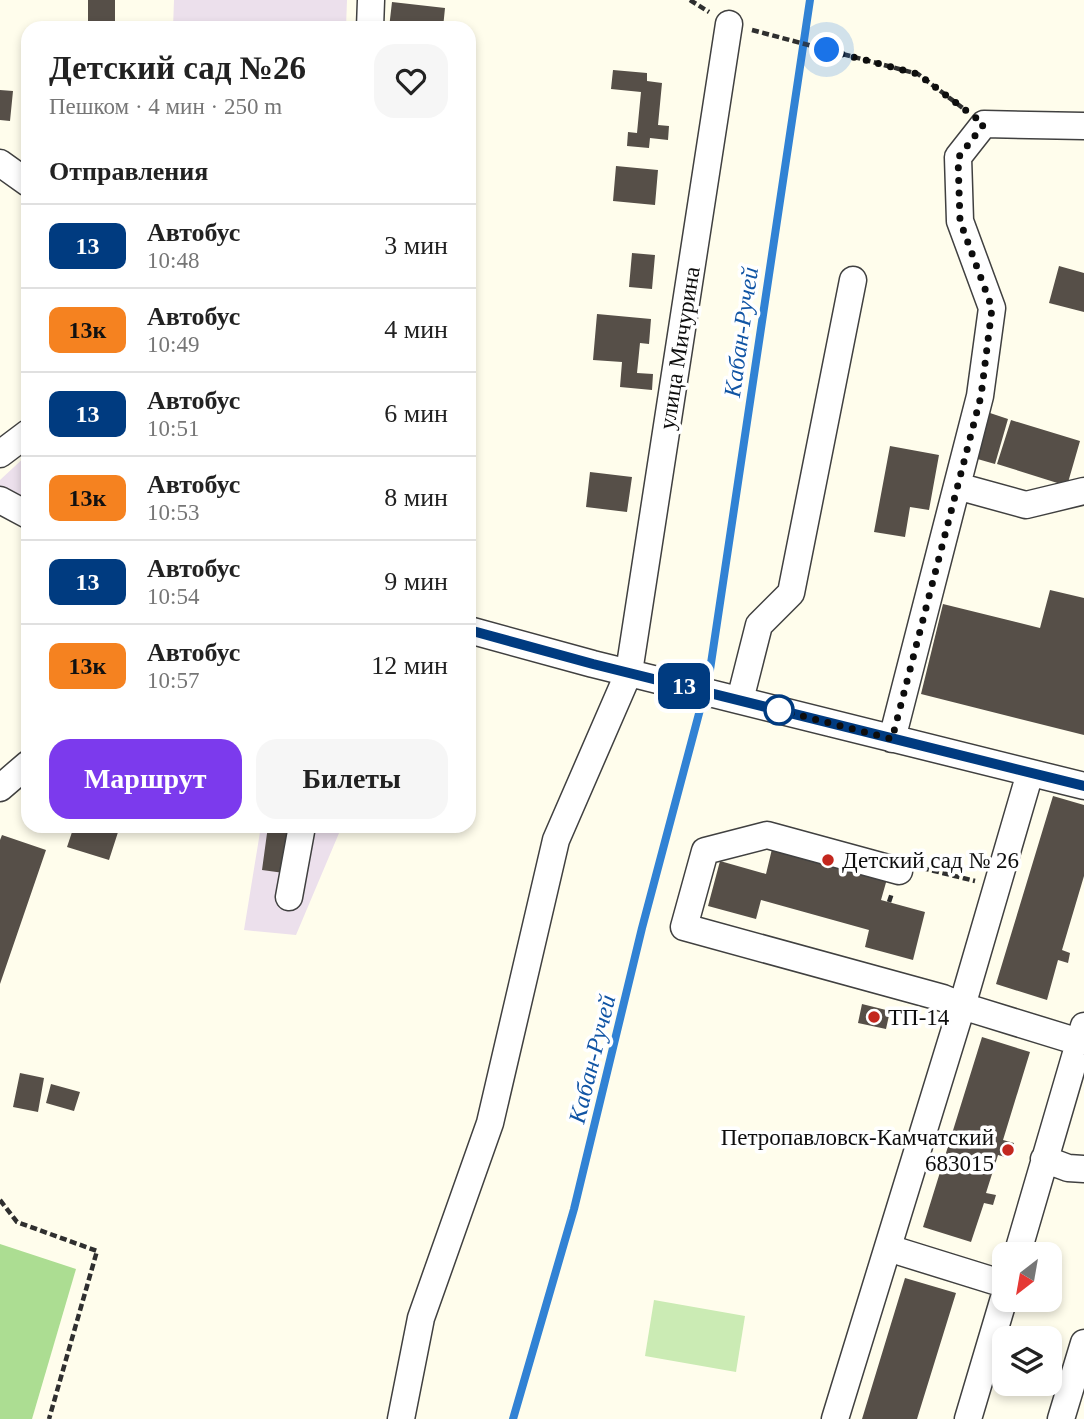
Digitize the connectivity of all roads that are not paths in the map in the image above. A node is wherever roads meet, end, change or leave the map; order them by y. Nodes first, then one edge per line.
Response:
1 (371, 0) edge
2 (370, 21) edge
3 (729, 24) dead end
4 (1084, 126) edge
5 (0, 163) edge
6 (21, 178) edge
7 (853, 280) dead end
8 (21, 438) edge
9 (0, 454) edge
10 (957, 486) junction
11 (1084, 491) edge
12 (0, 500) edge
13 (21, 511) edge
14 (476, 632) edge
15 (629, 672) junction
16 (740, 700) junction
17 (892, 739) junction
18 (21, 771) edge
19 (1030, 773) junction
20 (1084, 786) edge
21 (0, 788) edge
22 (301, 833) edge
23 (899, 871) road end
24 (289, 897) dead end
25 (962, 1006) junction
26 (1082, 1034) edge
27 (1044, 1159) junction
28 (1084, 1170) edge
29 (1021, 1242) edge
30 (888, 1248) junction
31 (992, 1280) edge
32 (1000, 1312) edge
33 (1084, 1343) edge
34 (401, 1419) edge
35 (835, 1419) edge
36 (968, 1419) edge
37 (1061, 1419) edge

1 - 2 street
3 - 15 street, улица Мичурина
4 - 10 street
5 - 6 street
7 - 16 street
8 - 9 street
10 - 11 street
10 - 17 street
12 - 13 street
14 - 15 street
15 - 16 street
15 - 34 street, улица Мичурина
16 - 17 street
17 - 19 street
18 - 21 street
19 - 20 street
19 - 25 street
22 - 24 street
23 - 25 street
25 - 26 street
25 - 30 street
26 - 27 street
27 - 28 street
27 - 29 street
30 - 31 street
30 - 35 street
32 - 36 street
33 - 37 street

